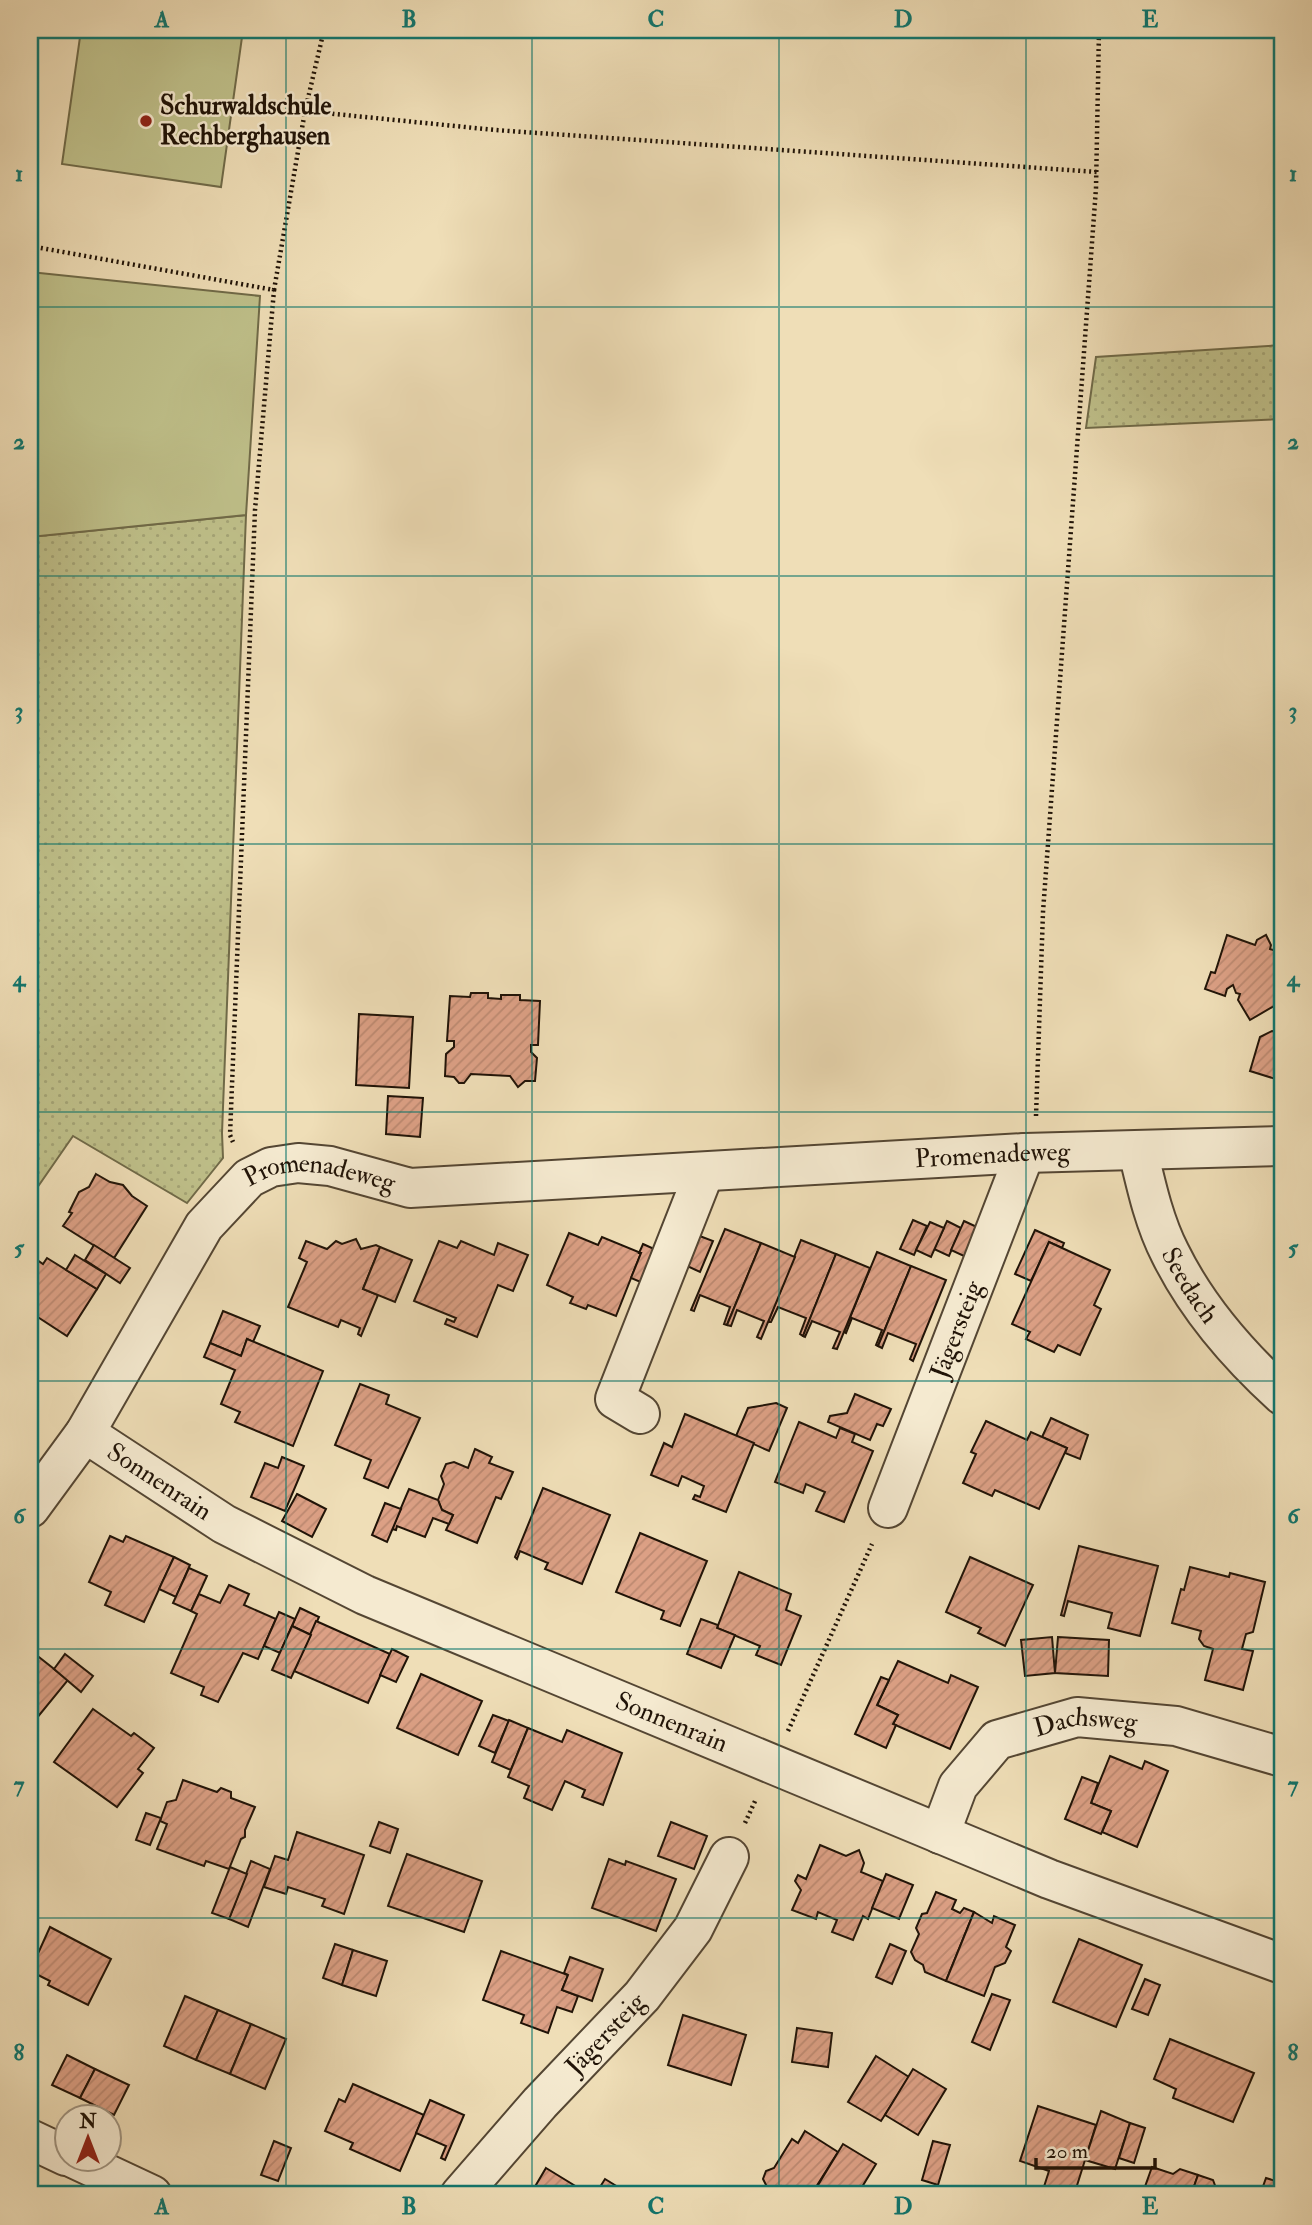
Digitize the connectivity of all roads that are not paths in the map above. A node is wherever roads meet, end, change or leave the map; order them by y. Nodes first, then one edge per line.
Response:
1 (1282, 1146) edge
2 (1138, 1151) junction
3 (1025, 1153) junction
4 (704, 1173) junction
5 (1282, 1395) edge
6 (640, 1414) dead end
7 (85, 1433) junction
8 (30, 1508) edge
9 (888, 1508) dead end
10 (1282, 1757) edge
11 (940, 1835) junction
12 (729, 1857) dead end
13 (1282, 1964) edge
14 (30, 2139) edge
15 (52, 2149) edge
16 (103, 2172) edge
17 (152, 2195) edge
18 (460, 2195) edge

1 - 2 street, Promenadeweg
2 - 3 street, Promenadeweg
2 - 5 street, Seedach
3 - 4 street, Promenadeweg
3 - 9 street, Jägersteig
4 - 6 street
4 - 7 street, Promenadeweg
7 - 8 street, Promenadeweg
7 - 11 street, Sonnenrain
10 - 11 street, Dachsweg
11 - 13 street, Sonnenrain
12 - 18 street, Jägersteig
14 - 15 street
16 - 17 street

